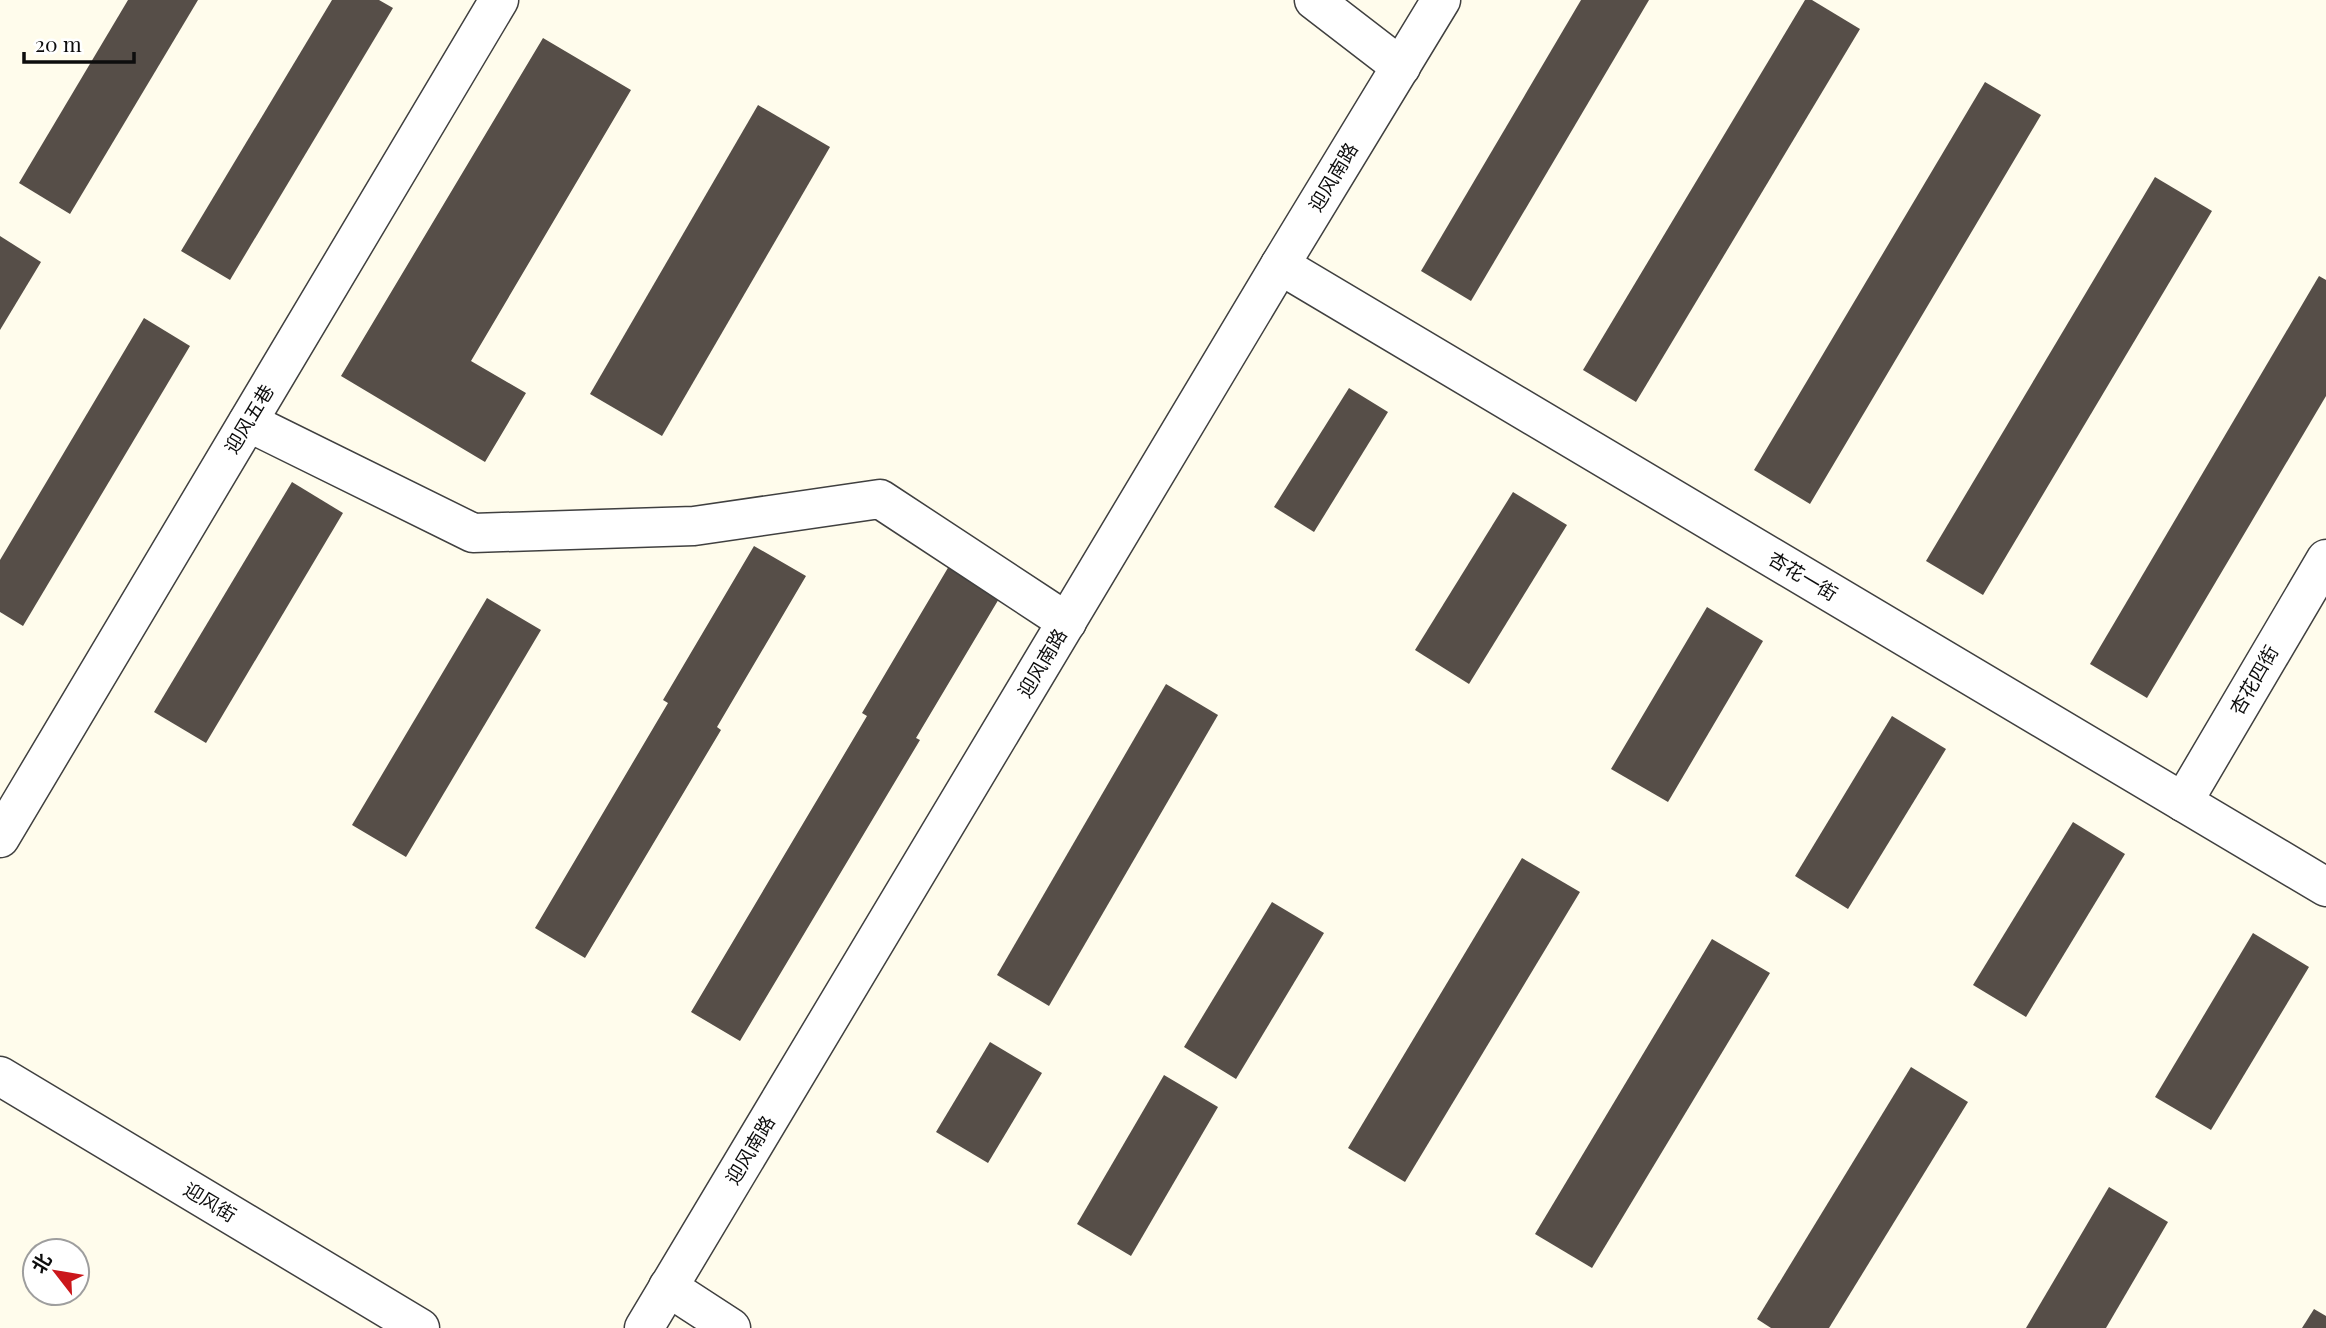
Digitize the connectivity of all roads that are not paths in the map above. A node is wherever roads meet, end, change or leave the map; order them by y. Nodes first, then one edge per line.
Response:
1 (499, 0) edge
2 (1314, 0) edge
3 (1441, 0) edge
4 (1401, 67) junction
5 (1280, 265) junction
6 (248, 422) junction
7 (2326, 559) edge
8 (1067, 622) junction
9 (2183, 802) junction
10 (0, 838) edge
11 (2326, 887) edge
12 (0, 1076) edge
13 (668, 1287) junction
14 (420, 1328) edge
15 (644, 1328) edge
16 (731, 1328) edge

1 - 6 street, 迎风五巷
2 - 4 street
3 - 4 street, 迎风南路
4 - 5 street, 迎风南路
5 - 8 street, 迎风南路
5 - 9 street, 杏花一街
6 - 8 street
6 - 10 street, 迎风五巷
7 - 9 street, 杏花四街
8 - 13 street, 迎风南路
9 - 11 street, 杏花一街
12 - 14 street, 迎风街
13 - 15 street, 迎风南路
13 - 16 street

